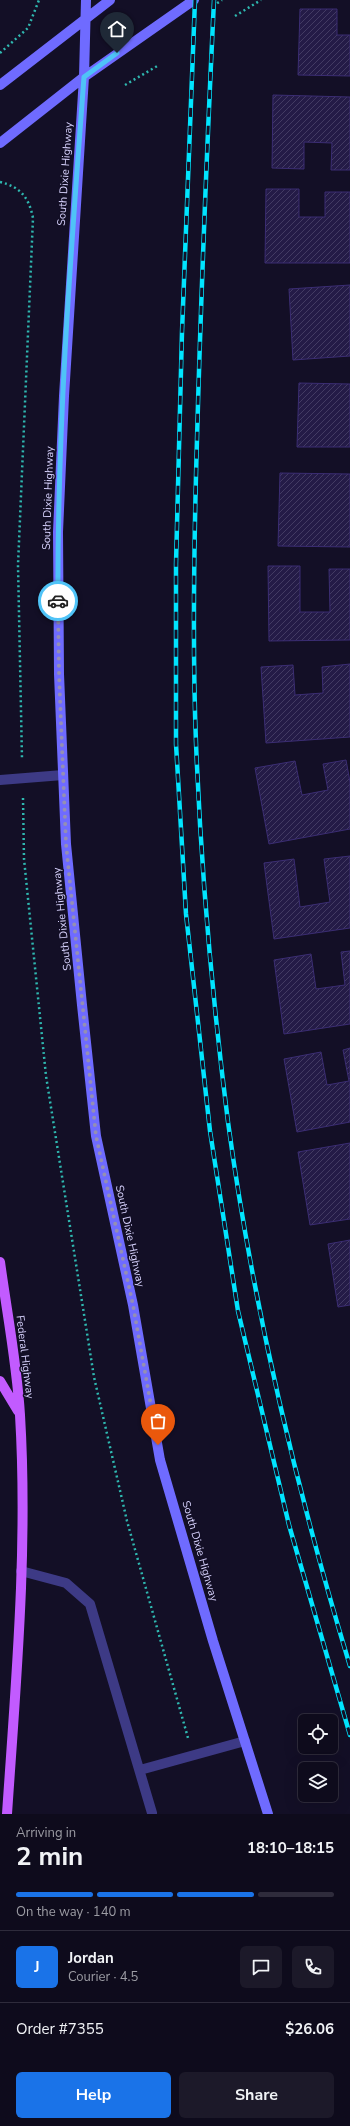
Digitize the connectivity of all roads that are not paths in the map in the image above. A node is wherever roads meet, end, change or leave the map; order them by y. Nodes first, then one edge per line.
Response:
1 (86, 0) edge
2 (110, 0) edge
3 (194, 0) edge
4 (85, 19) junction
5 (84, 77) junction
6 (0, 85) edge
7 (0, 144) edge
8 (63, 775) junction
9 (0, 780) edge
10 (0, 1262) edge
11 (0, 1381) edge
12 (20, 1415) junction
13 (21, 1571) junction
14 (245, 1741) junction
15 (140, 1770) junction
16 (152, 1813) edge
17 (7, 1814) edge
18 (268, 1814) edge

1 - 4 main road, South Dixie Highway
2 - 4 main road
3 - 5 main road
4 - 5 main road, South Dixie Highway
4 - 6 main road
5 - 7 main road
5 - 8 main road, South Dixie Highway
8 - 9 lane
8 - 14 main road, South Dixie Highway
10 - 12 main road, Federal Highway
11 - 12 main road
12 - 13 main road, Federal Highway
13 - 15 lane
13 - 17 main road, Federal Highway
14 - 15 lane
14 - 18 main road, South Dixie Highway
15 - 16 lane

